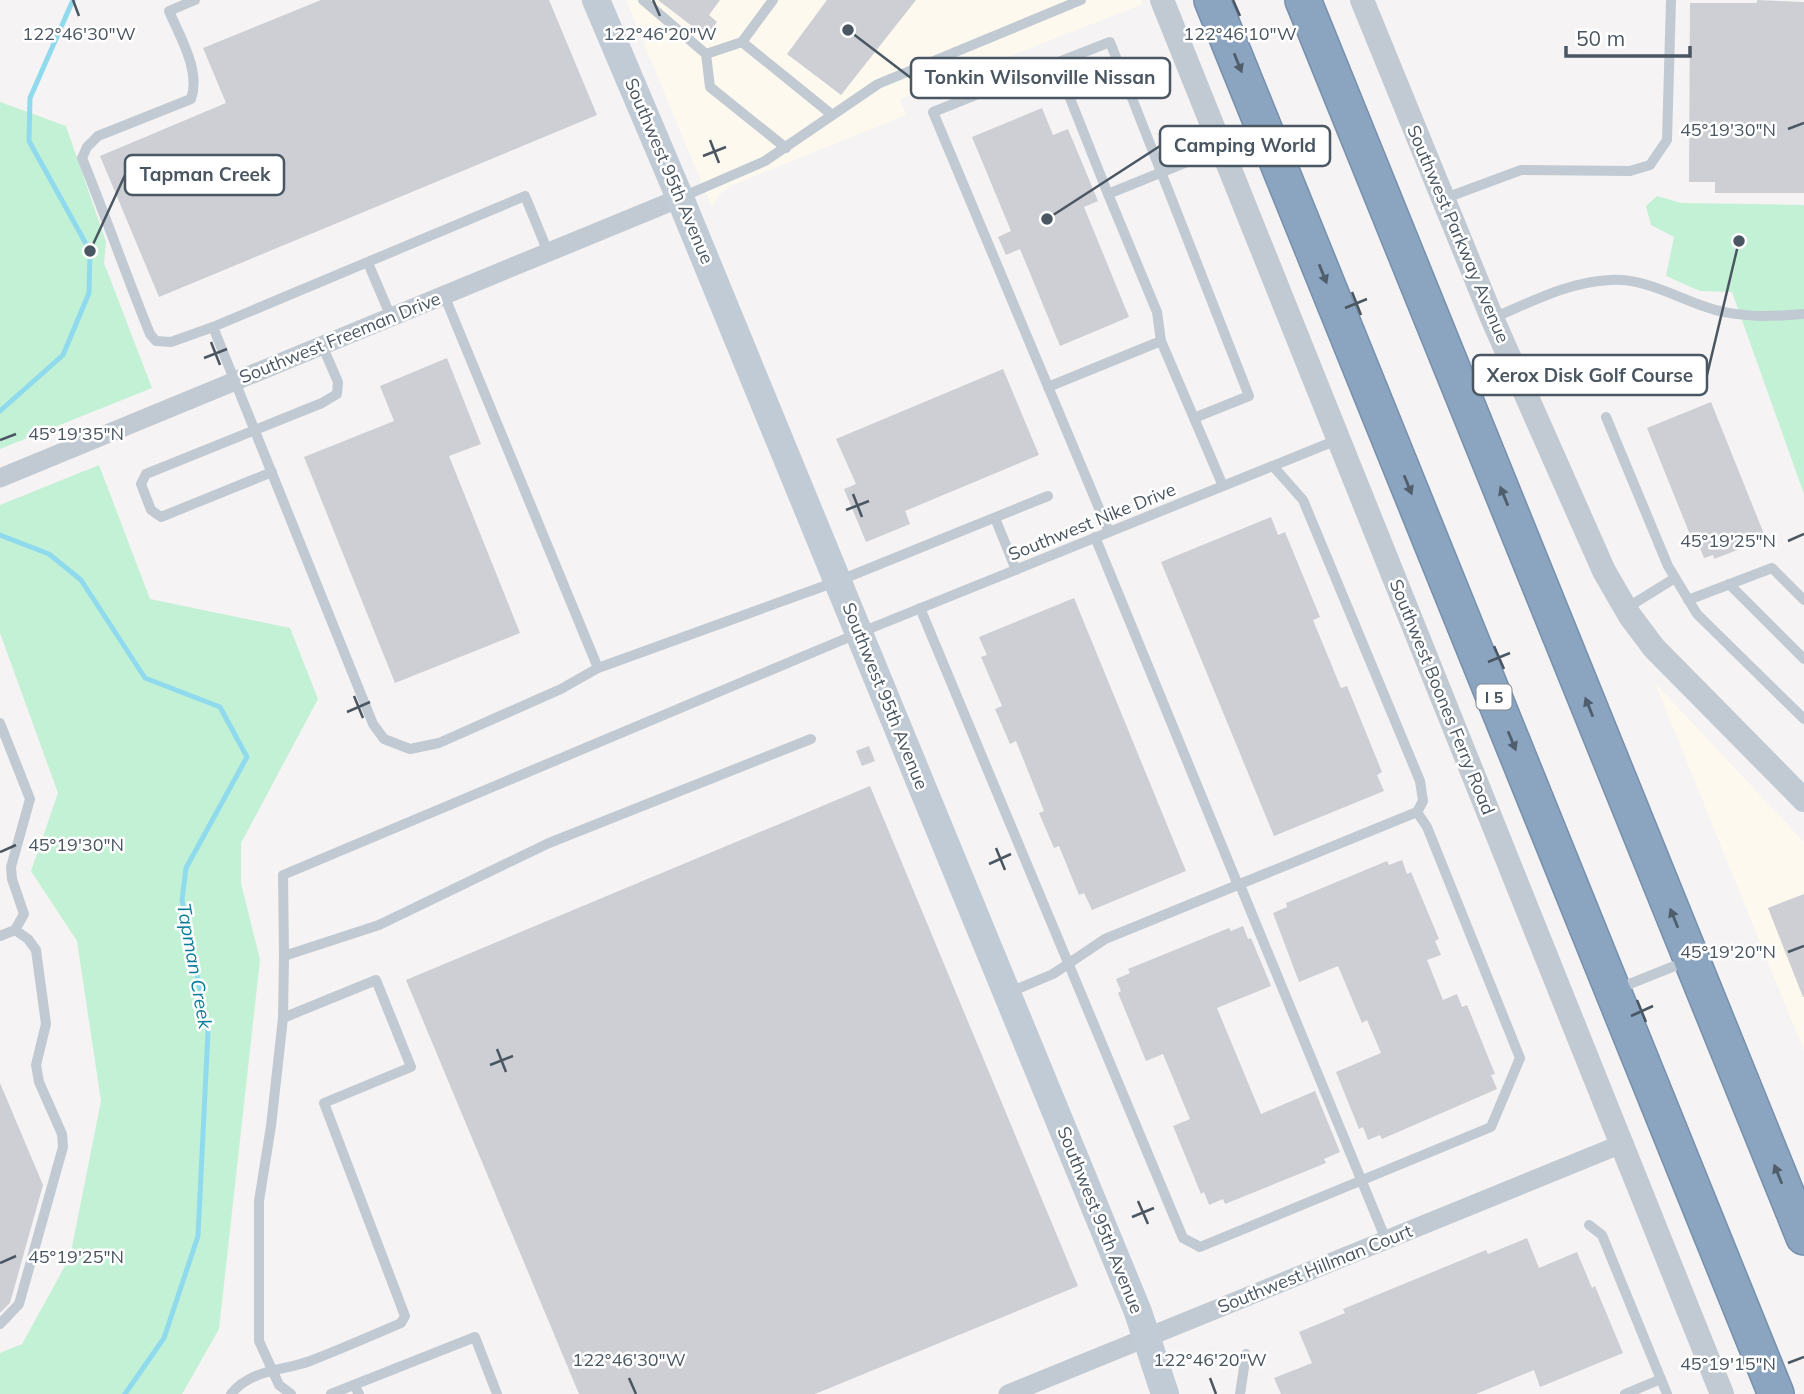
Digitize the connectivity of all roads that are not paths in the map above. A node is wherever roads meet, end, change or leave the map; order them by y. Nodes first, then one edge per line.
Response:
1 (195, 0) edge
2 (596, 0) edge
3 (643, 0) edge
4 (773, 0) edge
5 (1081, 0) edge
6 (1162, 0) edge
7 (1212, 0) edge
8 (1303, 0) edge
9 (1362, 0) edge
10 (1671, 0) edge
11 (742, 42) junction
12 (706, 54) junction
13 (1056, 63) junction
14 (831, 114) junction
15 (786, 148) junction
16 (1219, 149) junction
17 (1161, 173) junction
18 (1108, 194) junction
19 (681, 198) junction
20 (1443, 200) junction
21 (548, 252) junction
22 (368, 263) junction
23 (444, 295) junction
24 (1804, 314) edge
25 (391, 317) junction
26 (1492, 318) junction
27 (213, 327) junction
28 (1161, 341) junction
29 (323, 345) junction
30 (235, 381) junction
31 (1048, 387) junction
32 (1606, 416) dead end
33 (1194, 418) junction
34 (254, 430) junction
35 (1337, 440) junction
36 (1273, 466) junction
37 (272, 472) junction
38 (0, 478) edge
39 (1223, 486) junction
40 (1048, 496) dead end
41 (995, 518) junction
42 (1109, 532) junction
43 (1095, 537) junction
44 (1016, 569) junction
45 (1675, 578) junction
46 (838, 581) junction
47 (1729, 584) junction
48 (1688, 600) junction
49 (1804, 600) edge
50 (920, 608) junction
51 (1625, 609) junction
52 (859, 633) junction
53 (1804, 659) edge
54 (598, 668) junction
55 (1804, 719) edge
56 (0, 723) edge
57 (811, 739) dead end
58 (1804, 800) edge
59 (1417, 813) junction
60 (1239, 885) junction
61 (15, 930) junction
62 (0, 936) edge
63 (284, 956) junction
64 (1691, 959) junction
65 (1067, 963) junction
66 (1613, 991) junction
67 (1007, 993) junction
68 (283, 1018) junction
69 (1623, 1143) junction
70 (1361, 1181) junction
71 (1588, 1225) dead end
72 (1804, 1237) edge
73 (1386, 1240) junction
74 (0, 1324) edge
75 (1147, 1338) junction
76 (1246, 1354) dead end
77 (271, 1370) junction
78 (1661, 1379) junction
79 (357, 1390) edge
80 (231, 1394) edge
81 (291, 1394) edge
82 (331, 1394) edge
83 (497, 1394) edge
84 (1007, 1394) edge
85 (1166, 1394) edge
86 (1240, 1394) edge
87 (1625, 1394) edge
88 (1667, 1394) edge
89 (1723, 1394) edge
90 (1776, 1394) edge

1 - 27 lane
2 - 19 main road, Southwest 95th Avenue
3 - 12 lane
4 - 11 lane
5 - 14 lane
6 - 16 street, Southwest Boones Ferry Road
7 -> 66 highway, I 5
64 -> 8 highway
9 - 20 street, Southwest Parkway Avenue
10 - 20 lane
11 - 12 lane
11 - 14 lane
12 - 15 lane
13 - 17 lane
13 - 18 lane
13 - 31 lane
14 - 15 lane
15 - 19 lane
16 - 17 lane
16 - 35 street, Southwest Boones Ferry Road
17 - 18 lane
17 - 33 lane
18 - 28 lane
19 - 21 street, Southwest Freeman Drive
19 - 46 main road, Southwest 95th Avenue
20 - 26 street, Southwest Parkway Avenue
21 - 22 lane
21 - 23 street, Southwest Freeman Drive
22 - 25 lane
22 - 27 lane
23 - 25 street, Southwest Freeman Drive
23 - 54 lane
24 - 26 lane
25 - 29 street, Southwest Freeman Drive
26 - 51 street, Southwest Parkway Avenue
27 - 30 lane
28 - 31 lane
28 - 33 lane
29 - 30 street, Southwest Freeman Drive
29 - 34 lane
30 - 34 lane
30 - 38 street, Southwest Freeman Drive
31 - 42 lane
32 - 45 lane
33 - 39 lane
34 - 37 lane
34 - 37 lane
35 - 36 lane, Southwest Nike Drive
35 - 69 street, Southwest Boones Ferry Road
36 - 39 lane, Southwest Nike Drive
36 - 59 lane
37 - 54 lane
39 - 42 lane, Southwest Nike Drive
40 - 41 lane
41 - 44 lane
41 - 46 lane
42 - 43 lane, Southwest Nike Drive
43 - 44 lane, Southwest Nike Drive
43 - 60 lane
44 - 50 lane, Southwest Nike Drive
45 - 48 lane
45 - 51 lane
46 - 52 main road, Southwest 95th Avenue
46 - 54 lane
47 - 48 lane
47 - 49 lane
47 - 53 lane
48 - 55 lane
50 - 52 lane, Southwest Nike Drive
50 - 65 lane
51 - 58 street, Southwest Parkway Avenue
52 - 63 lane, Southwest Nike Drive
52 - 67 main road, Southwest 95th Avenue
56 - 61 lane
57 - 63 lane
59 - 60 lane
59 - 70 lane
60 - 65 lane
60 - 70 lane
61 - 62 lane
61 - 74 lane
63 - 68 lane
64 - 66 lane
72 -> 64 highway
65 - 67 lane
65 - 70 lane
66 - 90 highway, I 5
67 - 75 main road, Southwest 95th Avenue
68 - 77 lane
68 - 77 lane
69 - 73 street, Southwest Hillman Court
69 - 89 street, Southwest Boones Ferry Road
70 - 73 lane
71 - 78 lane
73 - 75 street, Southwest Hillman Court
75 - 84 street, Southwest Hillman Court
75 - 85 main road, Southwest 95th Avenue
76 - 86 lane
77 - 80 lane
77 - 81 lane
78 - 87 lane
78 - 88 lane
79 - 82 lane
79 - 83 lane

